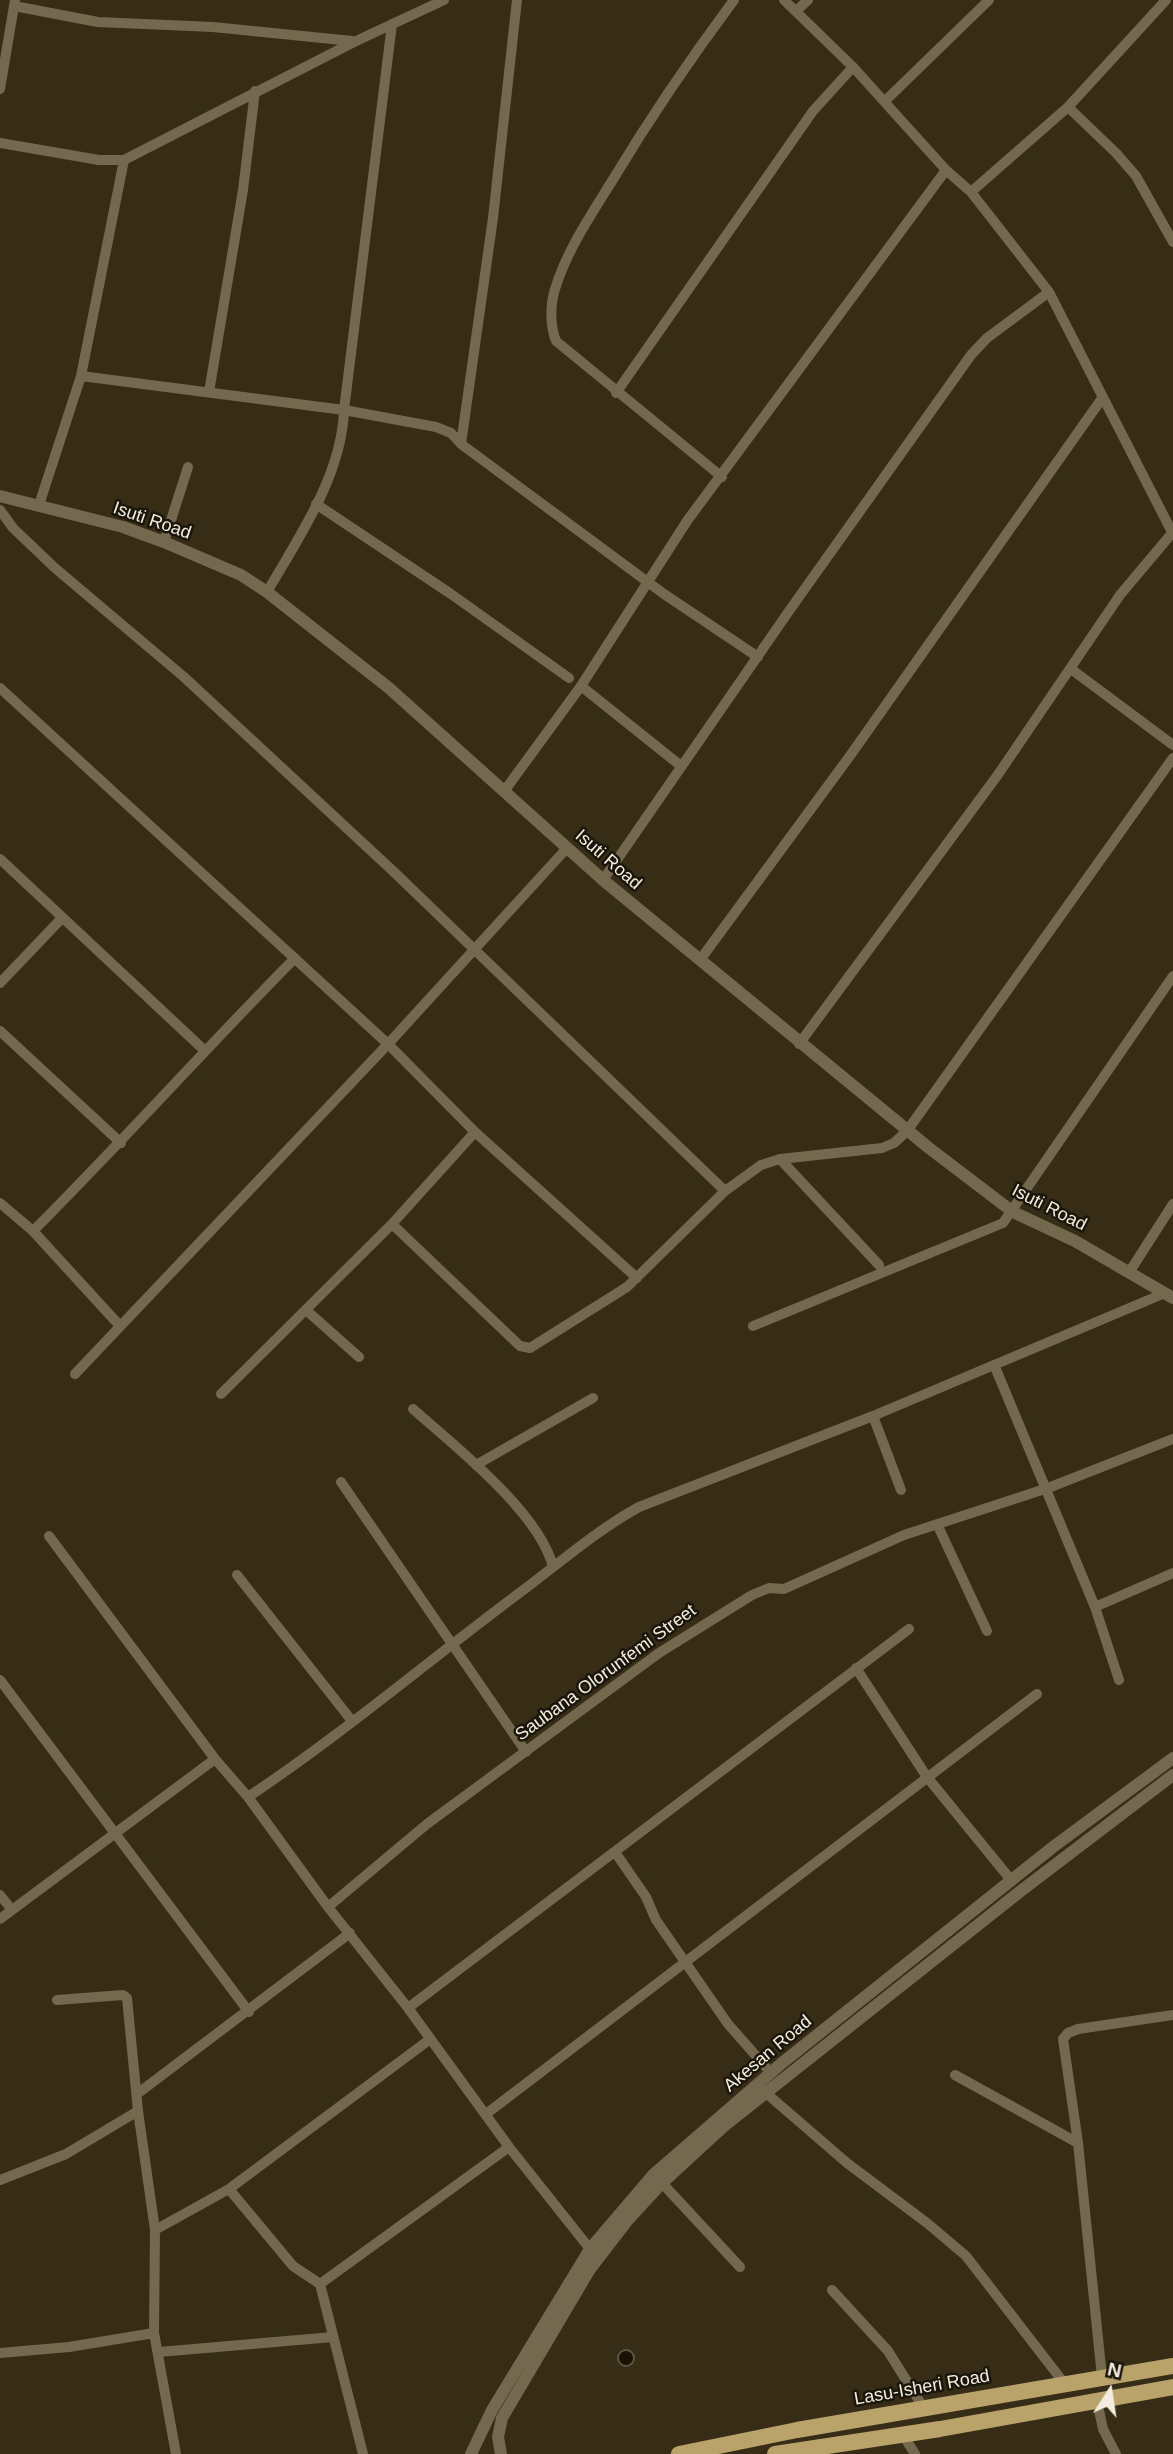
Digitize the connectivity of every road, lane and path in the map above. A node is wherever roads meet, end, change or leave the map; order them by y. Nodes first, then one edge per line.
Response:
1 (444, 0) edge
2 (517, 0) edge
3 (734, 0) edge
4 (784, 0) edge
5 (808, 0) edge
6 (989, 0) edge
7 (15, 3) edge
8 (1161, 3) edge
9 (796, 11) junction
10 (392, 24) junction
11 (354, 41) junction
12 (853, 67) junction
13 (0, 89) edge
14 (255, 91) junction
15 (885, 101) junction
16 (1068, 107) junction
17 (0, 144) edge
18 (124, 160) junction
19 (946, 170) junction
20 (971, 192) junction
21 (1173, 242) edge
22 (1049, 292) junction
23 (81, 376) junction
24 (209, 392) junction
25 (616, 393) junction
26 (1103, 397) junction
27 (344, 410) junction
28 (461, 444) junction
29 (188, 467) dead end
30 (722, 477) junction
31 (0, 496) edge
32 (316, 504) junction
33 (40, 505) junction
34 (0, 510) edge
35 (1173, 533) edge
36 (164, 542) junction
37 (649, 582) junction
38 (267, 592) junction
39 (758, 657) junction
40 (1071, 669) junction
41 (569, 678) dead end
42 (581, 687) junction
43 (0, 688) edge
44 (1173, 745) edge
45 (1173, 758) edge
46 (681, 766) junction
47 (505, 790) junction
48 (567, 848) junction
49 (0, 859) edge
50 (603, 880) junction
51 (62, 918) junction
52 (473, 949) junction
53 (295, 958) junction
54 (700, 960) junction
55 (1173, 976) edge
56 (0, 983) edge
57 (0, 1031) edge
58 (388, 1044) junction
59 (799, 1044) junction
60 (204, 1050) junction
61 (907, 1130) junction
62 (475, 1132) junction
63 (121, 1143) junction
64 (780, 1159) junction
65 (725, 1191) junction
66 (0, 1203) edge
67 (1173, 1204) edge
68 (1013, 1212) junction
69 (392, 1224) junction
70 (33, 1231) junction
71 (879, 1265) dead end
72 (1130, 1271) junction
73 (637, 1278) junction
74 (1169, 1296) edge
75 (306, 1310) junction
76 (120, 1326) junction
77 (753, 1326) dead end
78 (359, 1357) dead end
79 (995, 1367) junction
80 (75, 1374) dead end
81 (221, 1394) dead end
82 (593, 1398) dead end
83 (413, 1409) dead end
84 (873, 1416) junction
85 (1173, 1439) edge
86 (476, 1465) junction
87 (341, 1482) dead end
88 (1048, 1488) junction
89 (901, 1490) dead end
90 (937, 1524) junction
91 (49, 1536) dead end
92 (553, 1567) junction
93 (1173, 1573) edge
94 (237, 1575) dead end
95 (1095, 1607) junction
96 (909, 1629) dead end
97 (987, 1630) dead end
98 (452, 1643) junction
99 (856, 1668) junction
100 (0, 1680) edge
101 (1119, 1680) dead end
102 (1037, 1694) dead end
103 (352, 1721) junction
104 (526, 1752) junction
105 (1173, 1758) edge
106 (215, 1759) junction
107 (1173, 1775) edge
108 (927, 1777) junction
109 (248, 1797) junction
110 (116, 1833) junction
111 (615, 1852) junction
112 (1011, 1880) junction
113 (0, 1895) edge
114 (328, 1907) junction
115 (12, 1910) junction
116 (0, 1919) edge
117 (350, 1934) junction
118 (686, 1964) junction
119 (57, 2000) dead end
120 (408, 2008) junction
121 (249, 2012) junction
122 (1173, 2015) edge
123 (429, 2040) junction
124 (771, 2073) junction
125 (955, 2075) dead end
126 (766, 2093) junction
127 (137, 2094) junction
128 (138, 2111) junction
129 (486, 2115) junction
130 (1078, 2143) junction
131 (509, 2147) junction
132 (0, 2180) edge
133 (662, 2183) junction
134 (229, 2189) junction
135 (155, 2230) junction
136 (590, 2249) junction
137 (740, 2267) dead end
138 (320, 2284) junction
139 (832, 2290) dead end
140 (154, 2333) junction
141 (333, 2337) junction
142 (0, 2353) edge
143 (159, 2353) junction
144 (1173, 2366) edge
145 (1102, 2377) junction
146 (1065, 2383) junction
147 (1173, 2387) edge
148 (1097, 2402) junction
149 (923, 2407) junction
150 (903, 2435) junction
151 (471, 2453) edge
152 (494, 2453) edge
153 (176, 2454) edge
154 (363, 2454) edge
155 (679, 2454) edge
156 (775, 2454) edge
157 (915, 2454) edge
158 (1116, 2454) edge

1 - 10 street
2 - 28 street
3 - 25 street
4 - 9 street
5 - 9 street
6 - 15 street
7 - 11 street
7 - 13 street
8 - 16 street
9 - 12 street
10 - 11 street
10 - 27 street
11 - 14 street
12 - 15 street
12 - 25 street
14 - 18 street
14 - 24 street
15 - 19 street
16 - 20 street
16 - 21 street
17 - 18 street
18 - 23 street
19 - 20 street
19 - 30 street
20 - 22 street
22 - 26 street
22 - 39 street
23 - 24 street
23 - 33 street
24 - 27 street
25 - 30 street
26 - 35 street
26 - 54 street
27 - 28 street
27 - 32 street
28 - 37 street
29 - 36 street
30 - 37 street
31 - 33 street, Isuti Road
32 - 38 street
32 - 41 street
33 - 36 street, Isuti Road
34 - 52 street
35 - 40 street
36 - 38 street, Isuti Road
37 - 39 street
37 - 42 street
38 - 47 street, Isuti Road
39 - 46 street
40 - 44 street
40 - 59 street
42 - 46 street
42 - 47 street
43 - 53 street
45 - 61 street
46 - 50 street
47 - 48 street, Isuti Road
48 - 50 street, Isuti Road
48 - 52 street
49 - 51 street
50 - 54 street, Isuti Road
51 - 56 street
51 - 60 street
52 - 58 street
52 - 65 street
53 - 58 street
53 - 60 street
54 - 59 street, Isuti Road
55 - 68 street
57 - 63 street
58 - 62 street
58 - 76 street
59 - 61 street, Isuti Road
60 - 63 street
61 - 64 street
61 - 68 street, Isuti Road
62 - 69 street
62 - 73 street
63 - 70 street
64 - 65 street
64 - 71 street
65 - 73 street
66 - 70 street
67 - 72 street
68 - 72 street, Isuti Road
68 - 77 street
69 - 73 street
69 - 75 street
70 - 76 street
72 - 74 street, Isuti Road
74 - 79 street
75 - 78 street
75 - 81 street
76 - 80 street
79 - 84 street
79 - 88 street
82 - 86 street
83 - 86 street
84 - 89 street
84 - 92 street
85 - 88 street, Saubana Olorunfemi Street
86 - 92 street
87 - 98 street
88 - 90 street, Saubana Olorunfemi Street
88 - 95 street
90 - 97 street
90 - 104 street, Saubana Olorunfemi Street
91 - 106 street
92 - 98 street
93 - 95 street
94 - 103 street
95 - 101 street
96 - 99 street
98 - 103 street
98 - 104 street
99 - 108 street
99 - 111 street
100 - 110 street
102 - 108 street
103 - 109 street
104 - 114 street, Saubana Olorunfemi Street
105 - 112 street, Akesan Road
106 - 109 street
106 - 110 street
107 - 126 street, Akesan Road
108 - 112 street
108 - 118 street
109 - 114 street
110 - 115 street
110 - 121 street
111 - 118 street
111 - 120 street
112 - 124 street, Akesan Road
113 - 115 street
114 - 117 street
115 - 116 street
117 - 120 street
117 - 121 street
118 - 124 street
118 - 129 street
119 - 127 street
120 - 123 street
121 - 127 street
122 - 130 street
123 - 129 street
123 - 134 street
124 - 136 street, Akesan Road
125 - 130 street
126 - 133 street, Akesan Road
126 - 146 street
127 - 128 street
128 - 132 street
128 - 135 street
129 - 131 street
130 - 145 street
131 - 136 street
131 - 138 street
133 - 137 street
133 - 152 street, Akesan Road
134 - 135 street
134 - 138 street
135 - 140 street
136 - 151 street, Akesan Road
138 - 141 street
139 - 149 street
140 - 142 street
140 - 143 street
141 - 143 street
141 - 154 street
143 - 153 street
144 - 145 main road, Lasu-Isheri Road
145 - 146 main road, Lasu-Isheri Road
146 - 149 main road, Lasu-Isheri Road
147 - 148 main road
148 - 150 main road
148 - 158 street
149 - 155 main road, Lasu-Isheri Road
150 - 156 main road
150 - 157 street
151 - 152 street

